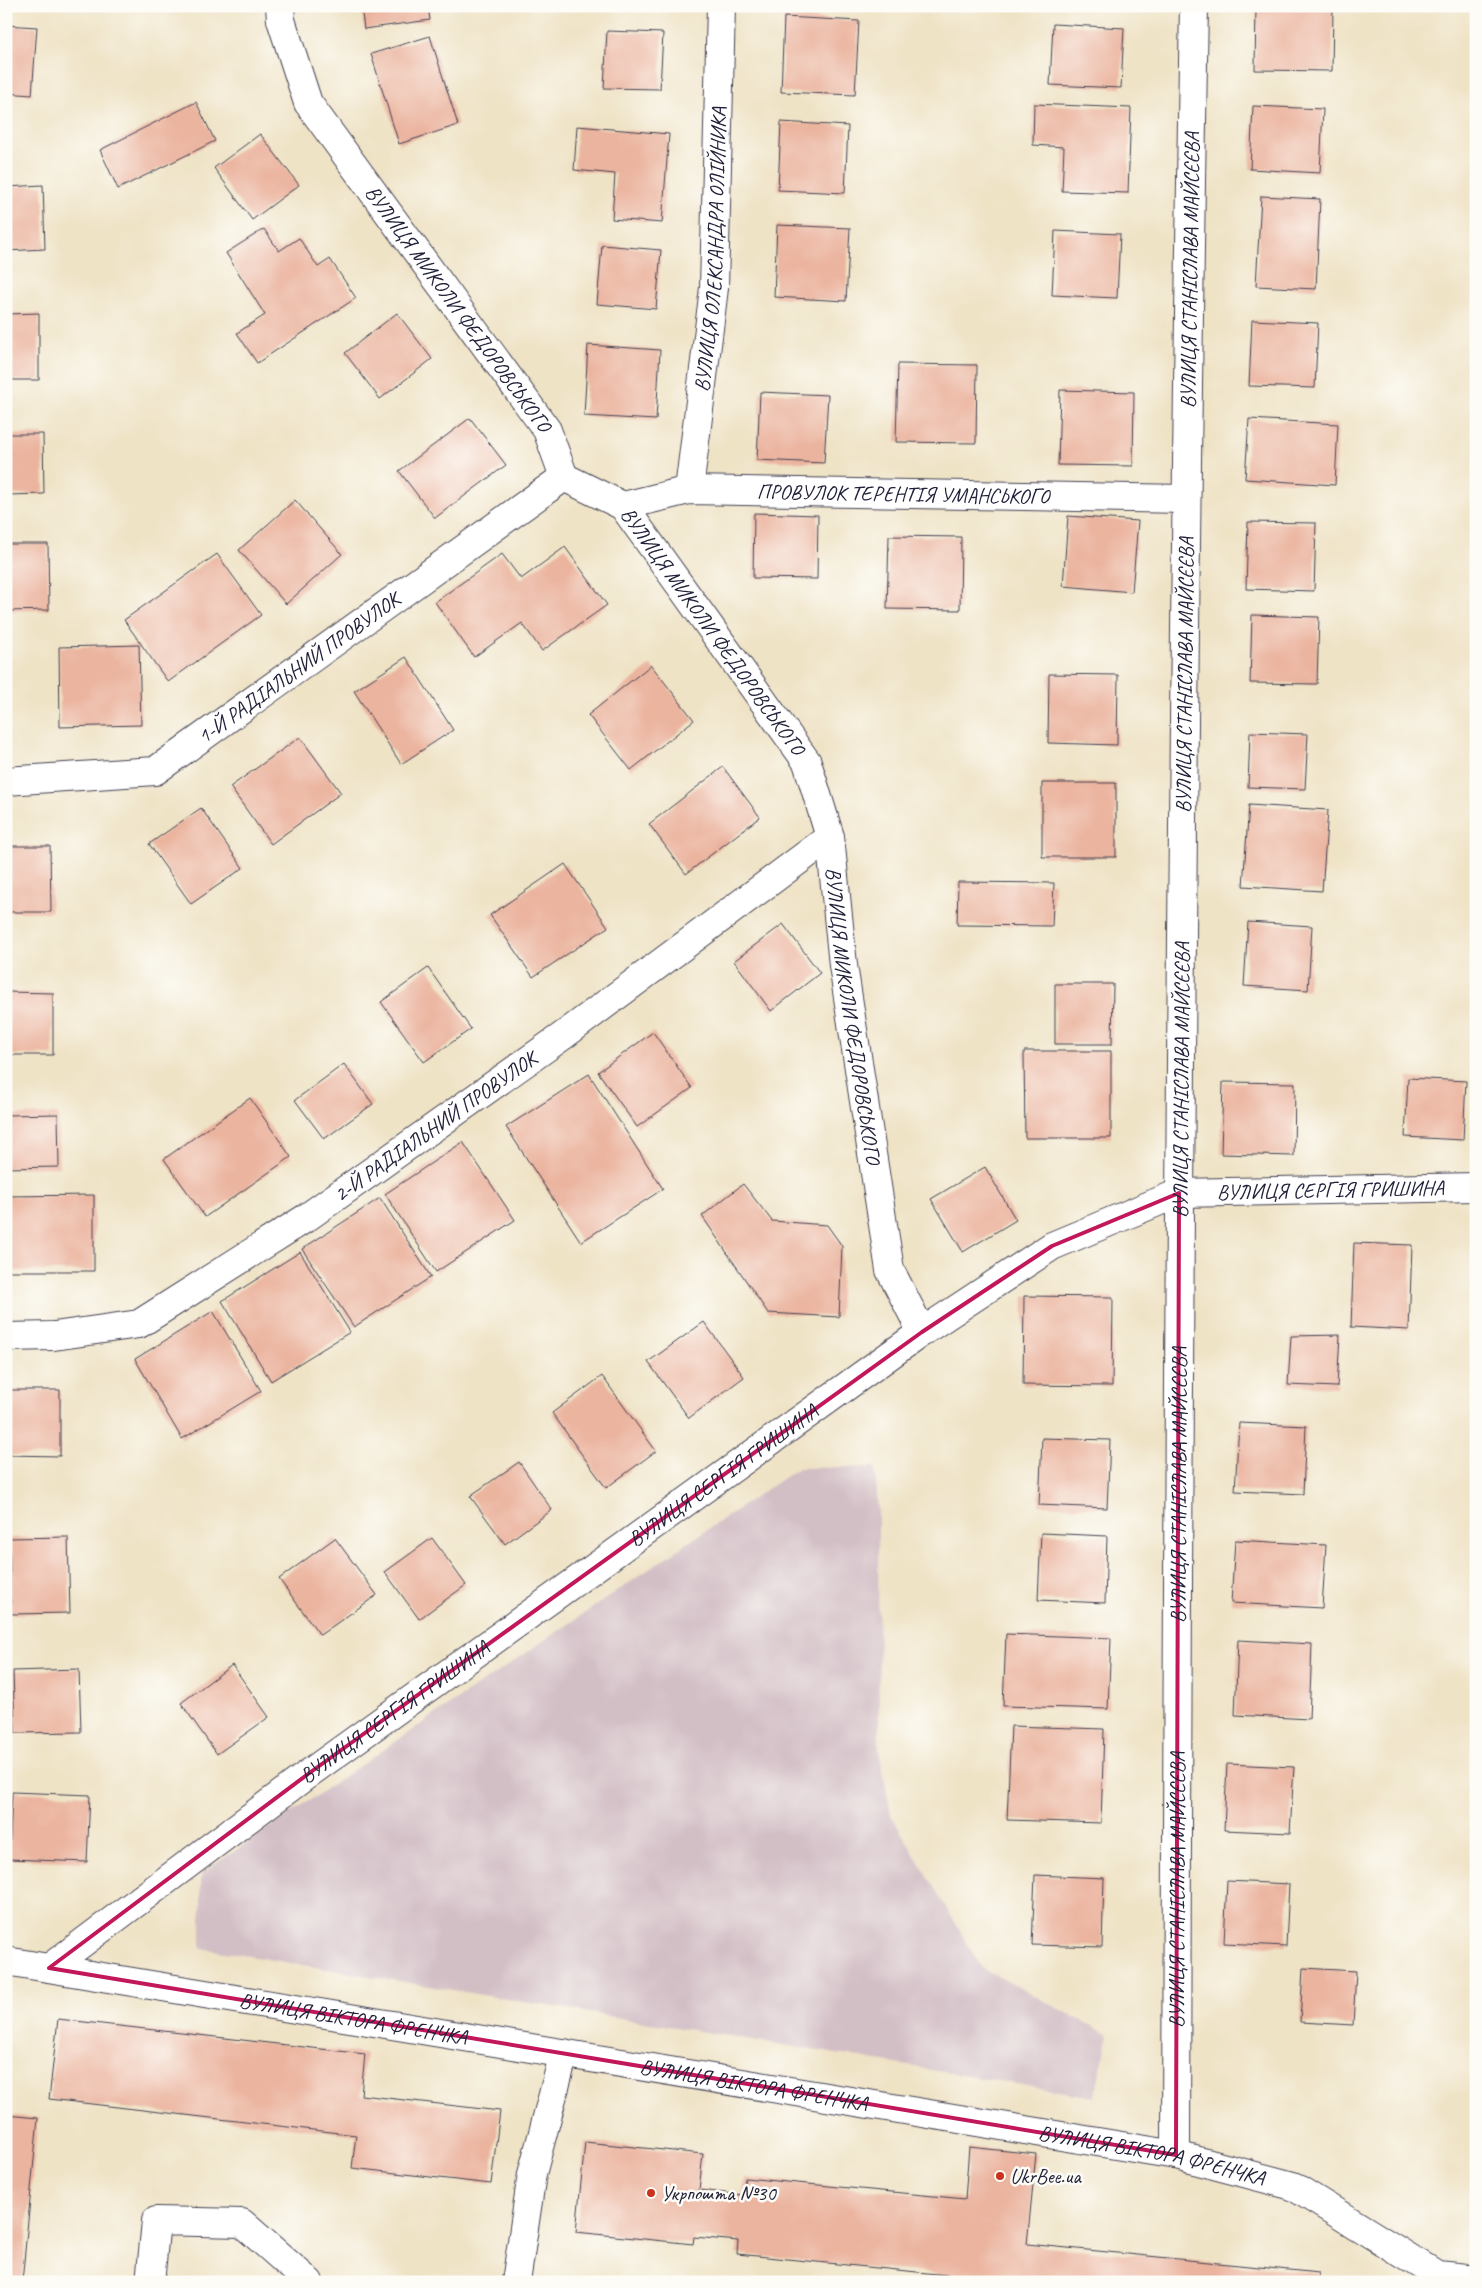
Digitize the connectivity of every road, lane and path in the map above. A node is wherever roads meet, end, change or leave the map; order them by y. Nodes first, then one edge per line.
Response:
1 (280, 6) edge
2 (721, 6) edge
3 (1194, 6) edge
4 (564, 477) junction
5 (689, 490) junction
6 (1185, 499) junction
7 (623, 506) junction
8 (6, 781) edge
9 (830, 837) junction
10 (1476, 1187) edge
11 (1179, 1193) junction
12 (922, 1332) junction
13 (6, 1337) edge
14 (6, 1961) edge
15 (49, 1968) junction
16 (564, 2053) junction
17 (1176, 2155) junction
18 (1436, 2278) edge
19 (1476, 2279) edge
20 (150, 2282) edge
21 (309, 2282) edge
22 (516, 2282) edge

1 - 4 street, ВУЛИЦЯ МИКОЛИ ФЕДОРОВСЬКОГО
2 - 5 street, ВУЛИЦЯ ОЛЕКСАНДРА ОЛІЙНИКА
3 - 6 street, ВУЛИЦЯ СТАНІСЛАВА МАЙСЄЄВА
4 - 7 street, ВУЛИЦЯ МИКОЛИ ФЕДОРОВСЬКОГО
4 - 8 street, 1-Й РАДІАЛЬНИЙ ПРОВУЛОК
5 - 6 street, ПРОВУЛОК ТЕРЕНТІЯ УМАНСЬКОГО
5 - 7 street, ПРОВУЛОК ТЕРЕНТІЯ УМАНСЬКОГО
6 - 11 street, ВУЛИЦЯ СТАНІСЛАВА МАЙСЄЄВА
7 - 9 street, ВУЛИЦЯ МИКОЛИ ФЕДОРОВСЬКОГО
9 - 12 street, ВУЛИЦЯ МИКОЛИ ФЕДОРОВСЬКОГО
9 - 13 street, 2-Й РАДІАЛЬНИЙ ПРОВУЛОК
10 - 11 street, ВУЛИЦЯ СЕРГІЯ ГРИШИНА
11 - 12 street, ВУЛИЦЯ СЕРГІЯ ГРИШИНА
11 - 17 street, ВУЛИЦЯ СТАНІСЛАВА МАЙСЄЄВА
12 - 15 street, ВУЛИЦЯ СЕРГІЯ ГРИШИНА
14 - 15 street, ВУЛИЦЯ ВІКТОРА ФРЕНЧКА
15 - 16 street, ВУЛИЦЯ ВІКТОРА ФРЕНЧКА
16 - 17 street, ВУЛИЦЯ ВІКТОРА ФРЕНЧКА
16 - 22 street
17 - 18 street, ВУЛИЦЯ ВІКТОРА ФРЕНЧКА
18 - 19 street, ВУЛИЦЯ ВІКТОРА ФРЕНЧКА
20 - 21 street

